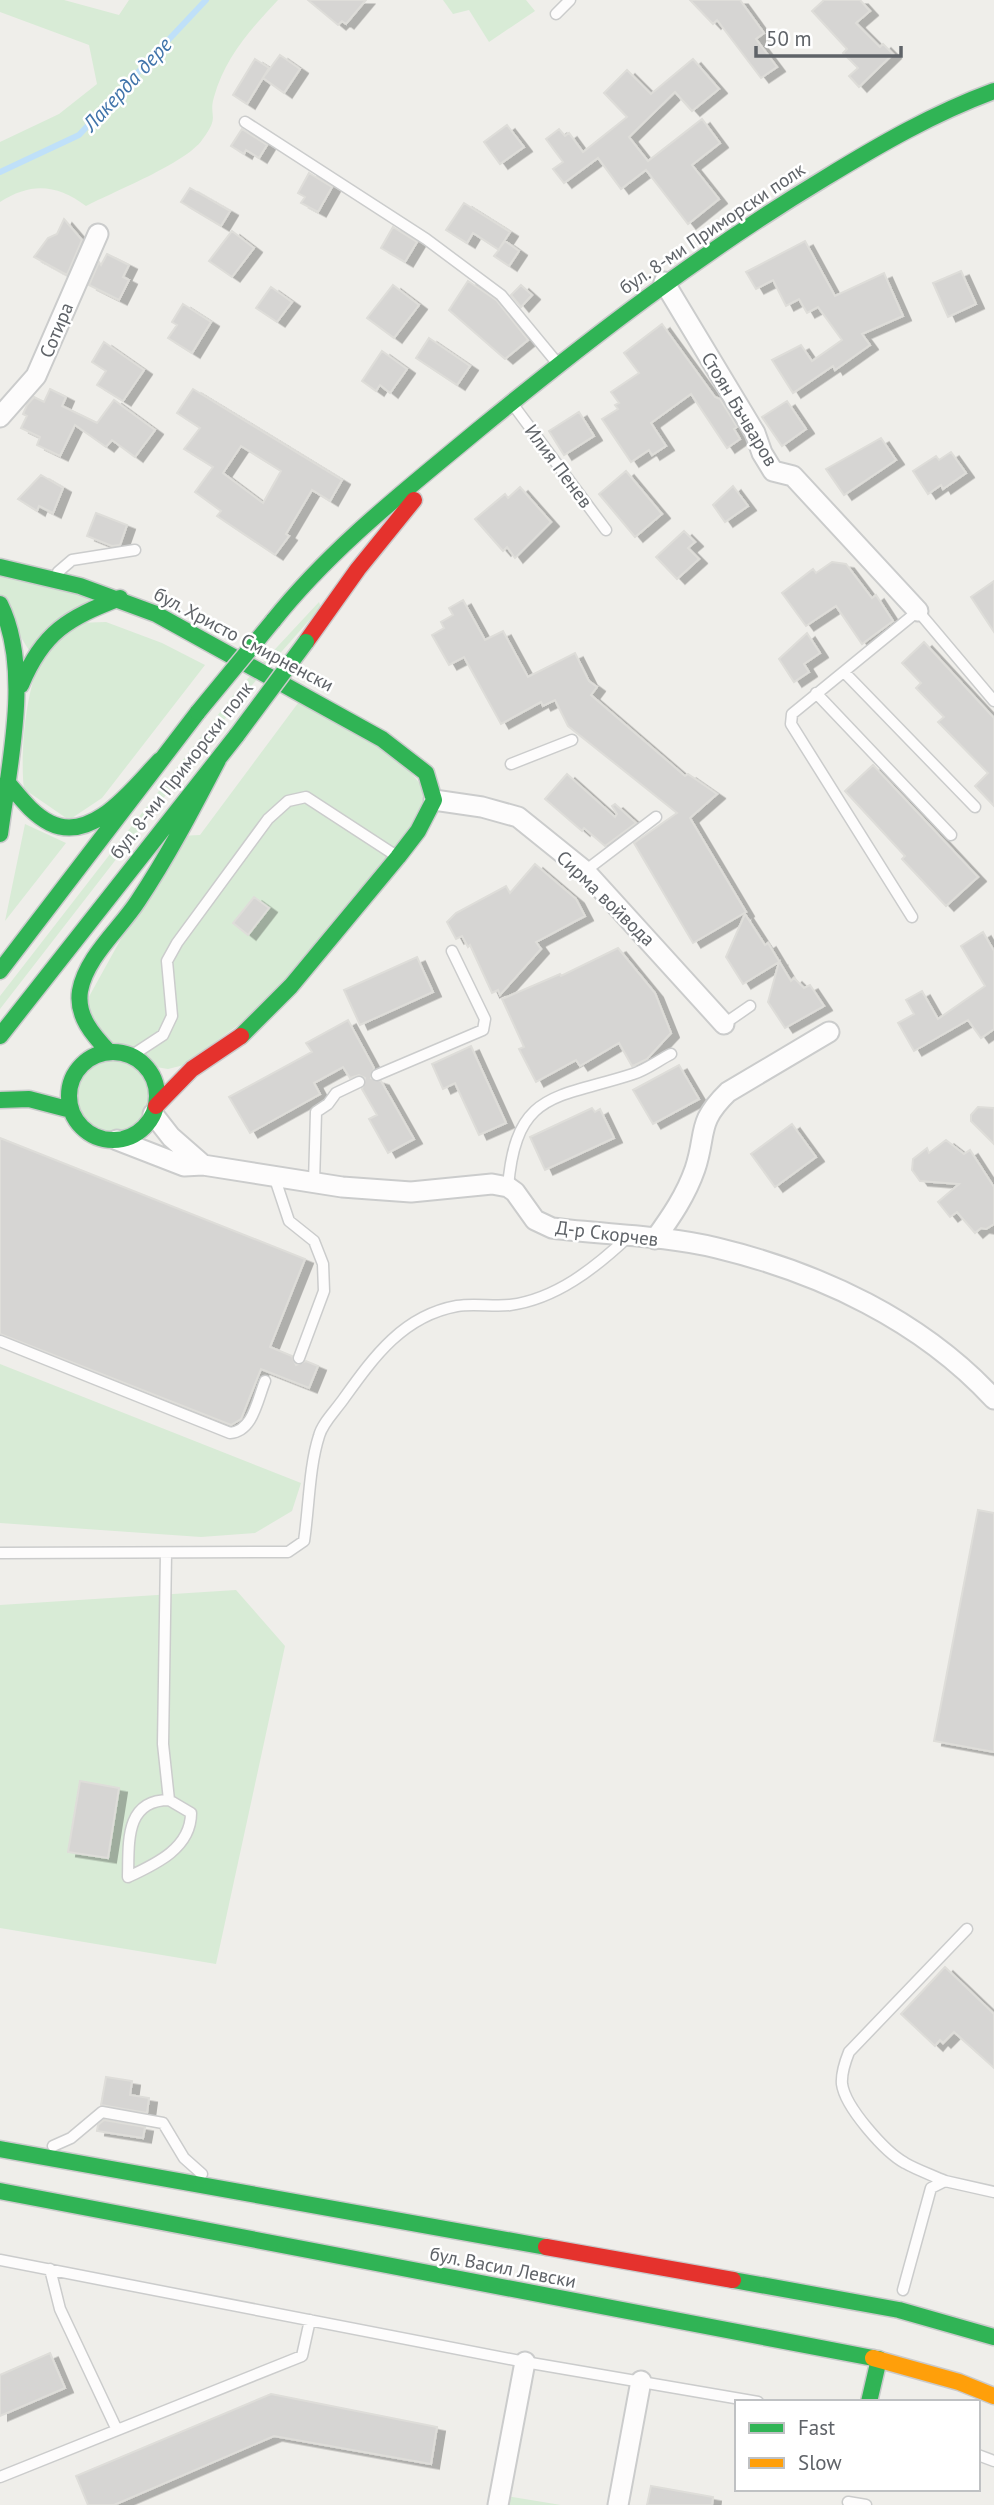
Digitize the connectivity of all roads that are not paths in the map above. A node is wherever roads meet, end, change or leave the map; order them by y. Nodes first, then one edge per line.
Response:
1 (570, 0) edge
2 (556, 14) dead end
3 (994, 91) edge
4 (246, 122) dead end
5 (98, 234) dead end
6 (664, 282) junction
7 (558, 364) junction
8 (512, 402) junction
9 (0, 417) edge
10 (475, 433) junction
11 (607, 530) dead end
12 (135, 550) dead end
13 (0, 566) edge
14 (51, 584) junction
15 (120, 598) junction
16 (0, 604) edge
17 (23, 611) dead end
18 (918, 611) junction
19 (44, 625) dead end
20 (39, 647) junction
21 (16, 649) junction
22 (844, 672) junction
23 (816, 694) junction
24 (994, 701) edge
25 (14, 706) junction
26 (572, 740) dead end
27 (160, 760) junction
28 (218, 760) junction
29 (511, 764) dead end
30 (7, 782) junction
31 (434, 800) junction
32 (975, 807) dead end
33 (656, 817) dead end
34 (0, 834) edge
35 (951, 835) dead end
36 (398, 857) junction
37 (585, 871) junction
38 (912, 917) dead end
39 (452, 951) dead end
40 (0, 971) edge
41 (750, 1006) dead end
42 (724, 1024) joint
43 (829, 1032) dead end
44 (0, 1036) edge
45 (109, 1052) junction
46 (213, 1053) junction
47 (671, 1054) dead end
48 (137, 1060) junction
49 (377, 1075) dead end
50 (359, 1083) dead end
51 (0, 1100) edge
52 (71, 1110) junction
53 (155, 1110) junction
54 (117, 1140) junction
55 (203, 1165) junction
56 (274, 1176) junction
57 (314, 1183) junction
58 (508, 1187) junction
59 (628, 1237) junction
60 (656, 1239) junction
61 (0, 1341) edge
62 (299, 1359) dead end
63 (265, 1381) dead end
64 (994, 1399) edge
65 (0, 1553) edge
66 (166, 1553) junction
67 (169, 1800) junction
68 (968, 1929) dead end
69 (0, 2150) edge
70 (32, 2155) junction
71 (945, 2180) junction
72 (215, 2186) junction
73 (0, 2191) edge
74 (994, 2192) edge
75 (373, 2214) junction
76 (359, 2259) junction
77 (0, 2260) edge
78 (50, 2269) junction
79 (904, 2290) joint
80 (899, 2310) junction
81 (310, 2320) junction
82 (994, 2337) edge
83 (879, 2359) junction
84 (525, 2362) junction
85 (641, 2381) junction
86 (994, 2396) edge
87 (747, 2400) edge
88 (869, 2400) edge
89 (117, 2430) junction
90 (0, 2477) edge
91 (848, 2503) edge
92 (498, 2505) edge
93 (618, 2505) edge
94 (866, 2505) edge

1 - 2 lane
3 - 6 main road, бул. 8-ми Приморски полк
4 - 7 lane
5 - 9 street, Сотира
6 - 7 main road, бул. 8-ми Приморски полк
6 - 18 street, Стоян Бъчваров
7 - 8 main road, бул. 8-ми Приморски полк
8 - 10 main road, бул. 8-ми Приморски полк
8 - 11 lane, Илия Пенев
10 - 27 main road, бул. 8-ми Приморски полк, bridge
10 - 28 main road, бул. 8-ми Приморски полк, bridge
12 - 14 lane
13 - 14 main road, бул. Христо Смирненски
14 - 15 main road, бул. Христо Смирненски
15 - 20 main road
15 - 31 main road, бул. Христо Смирненски
16 - 21 main road
17 - 21 main road
18 - 22 lane
18 - 24 lane
19 - 20 main road
20 - 25 main road
21 - 25 main road
22 - 23 lane
22 - 32 lane
23 - 35 lane
23 - 38 lane
25 - 30 main road
26 - 29 lane
27 - 30 main road
27 - 40 main road, бул. 8-ми Приморски полк
28 - 44 main road, бул. 8-ми Приморски полк
28 - 45 main road
30 - 34 main road
31 - 36 main road
31 - 37 street, Сирма войвода
33 - 37 lane
36 - 46 main road
36 - 48 lane
37 - 42 street, Сирма войвода
39 - 49 lane
41 - 42 lane, Сирма войвода
43 - 60 street
45 - 48 main road
45 - 52 main road
46 - 48 main road
46 - 53 main road
47 - 58 lane
48 - 53 main road
50 - 57 lane
51 - 52 main road
52 - 54 main road
53 - 54 main road
53 - 55 street
54 - 55 street
55 - 56 street
56 - 57 street
56 - 62 lane
57 - 58 street
58 - 59 street, Д-р Скорчев
59 - 60 street, Д-р Скорчев
59 - 66 lane
60 - 64 street, Д-р Скорчев
61 - 63 lane
65 - 66 lane
66 - 67 lane
67 - 67 lane
68 - 71 lane
69 - 70 main road, бул. Васил Левски
70 - 72 main road, бул. Васил Левски
70 - 72 lane
71 - 74 lane
71 - 79 lane
72 - 75 main road, бул. Васил Левски
73 - 76 main road, бул. Васил Левски
75 - 76 main road
75 - 80 main road, бул. Васил Левски
76 - 83 main road, бул. Васил Левски
77 - 78 lane
78 - 81 lane
78 - 89 lane
79 - 80 main road
80 - 82 main road, бул. Васил Левски
81 - 84 lane
81 - 89 lane
83 - 86 main road, бул. Васил Левски
83 - 88 main road
84 - 85 lane
84 - 92 street
85 - 87 lane
85 - 93 street
89 - 90 lane
91 - 94 lane

